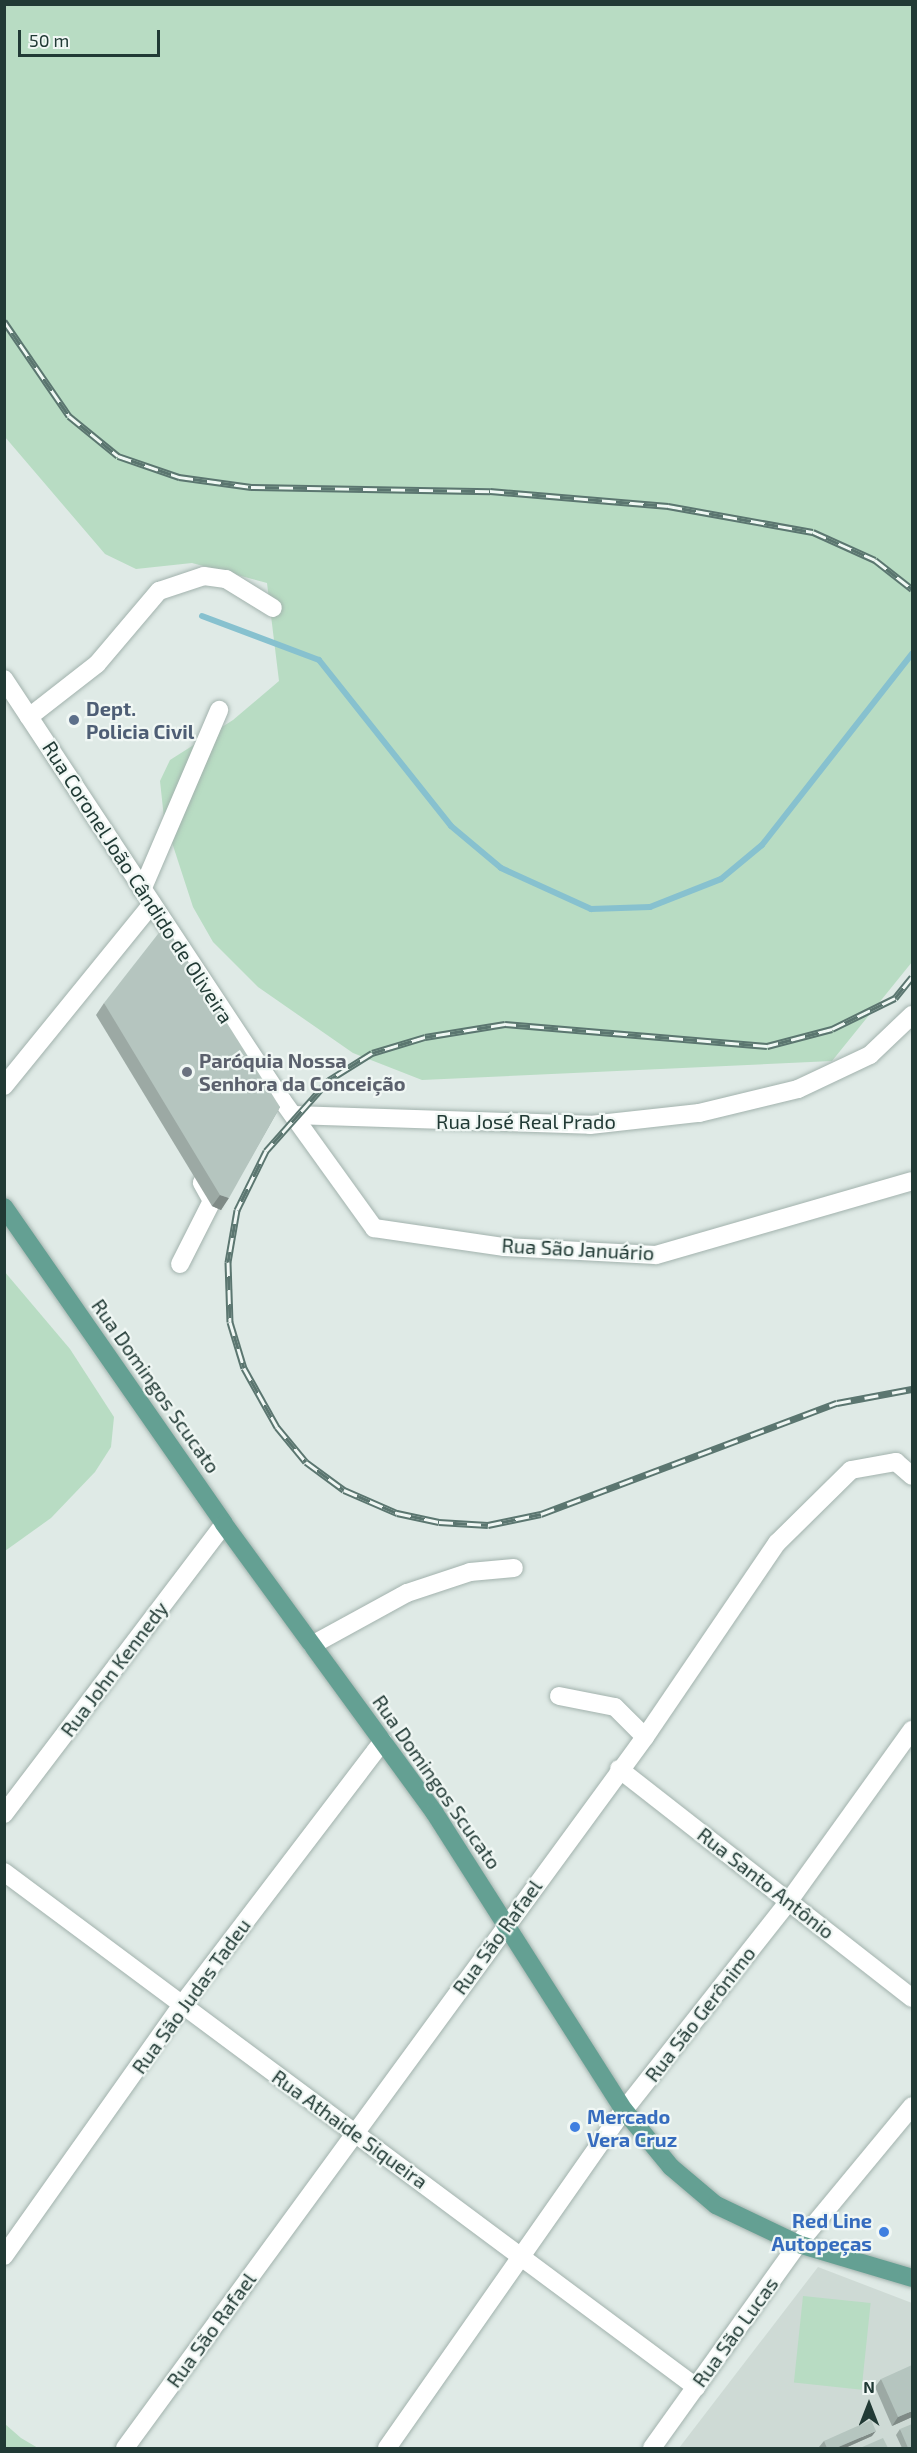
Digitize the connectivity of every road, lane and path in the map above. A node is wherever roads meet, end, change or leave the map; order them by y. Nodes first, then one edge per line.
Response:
1 (273, 608) dead end
2 (4, 679) edge
3 (219, 710) dead end
4 (29, 717) junction
5 (147, 897) junction
6 (912, 1015) edge
7 (4, 1086) edge
8 (282, 1100) junction
9 (262, 1107) edge
10 (293, 1115) junction
11 (206, 1162) edge
12 (912, 1181) edge
13 (4, 1207) edge
14 (180, 1264) dead end
15 (912, 1476) edge
16 (224, 1524) junction
17 (514, 1568) dead end
18 (312, 1645) junction
19 (559, 1696) dead end
20 (912, 1730) edge
21 (645, 1737) junction
22 (383, 1741) junction
23 (619, 1769) junction
24 (4, 1814) edge
25 (4, 1872) edge
26 (789, 1901) junction
27 (505, 1924) junction
28 (912, 1998) edge
29 (181, 2006) junction
30 (912, 2106) edge
31 (624, 2110) junction
32 (356, 2132) junction
33 (798, 2244) junction
34 (4, 2256) edge
35 (524, 2257) junction
36 (912, 2278) edge
37 (696, 2387) junction
38 (124, 2448) edge
39 (387, 2448) edge
40 (652, 2448) edge

1 - 4 street
2 - 4 street, Rua Coronel João Cândido de Oliveira
3 - 5 street
4 - 5 street, Rua Coronel João Cândido de Oliveira
5 - 7 street
5 - 8 street, Rua Coronel João Cândido de Oliveira
6 - 10 street, Rua José Real Prado
8 - 9 street
8 - 10 street, Rua Coronel João Cândido de Oliveira
10 - 12 street, Rua São Januário
11 - 14 street
13 - 16 main road, Rua Domingos Scucato
15 - 21 street, Rua São Rafael
16 - 18 main road, Rua Domingos Scucato
16 - 24 street, Rua John Kennedy
17 - 18 street
18 - 22 main road, Rua Domingos Scucato
19 - 21 street
20 - 26 street, Rua São Gerônimo
21 - 23 street, Rua São Rafael
22 - 27 main road, Rua Domingos Scucato
22 - 29 street, Rua São Judas Tadeu
23 - 26 street, Rua Santo Antônio
23 - 27 street, Rua São Rafael
25 - 29 street, Rua Athaide Siqueira
26 - 28 street, Rua Santo Antônio
26 - 31 street, Rua São Gerônimo
27 - 31 main road, Rua Domingos Scucato
27 - 32 street, Rua São Rafael
29 - 32 street, Rua Athaide Siqueira
29 - 34 street, Rua São Judas Tadeu
30 - 33 street, Rua São Lucas
31 - 33 main road, Rua Domingos Scucato
31 - 35 street, Rua São Gerônimo
32 - 35 street, Rua Athaide Siqueira
32 - 38 street, Rua São Rafael
33 - 36 main road, Rua Domingos Scucato
33 - 37 street, Rua São Lucas
35 - 37 street, Rua Athaide Siqueira
35 - 39 street, Rua São Gerônimo
37 - 40 street, Rua São Lucas

